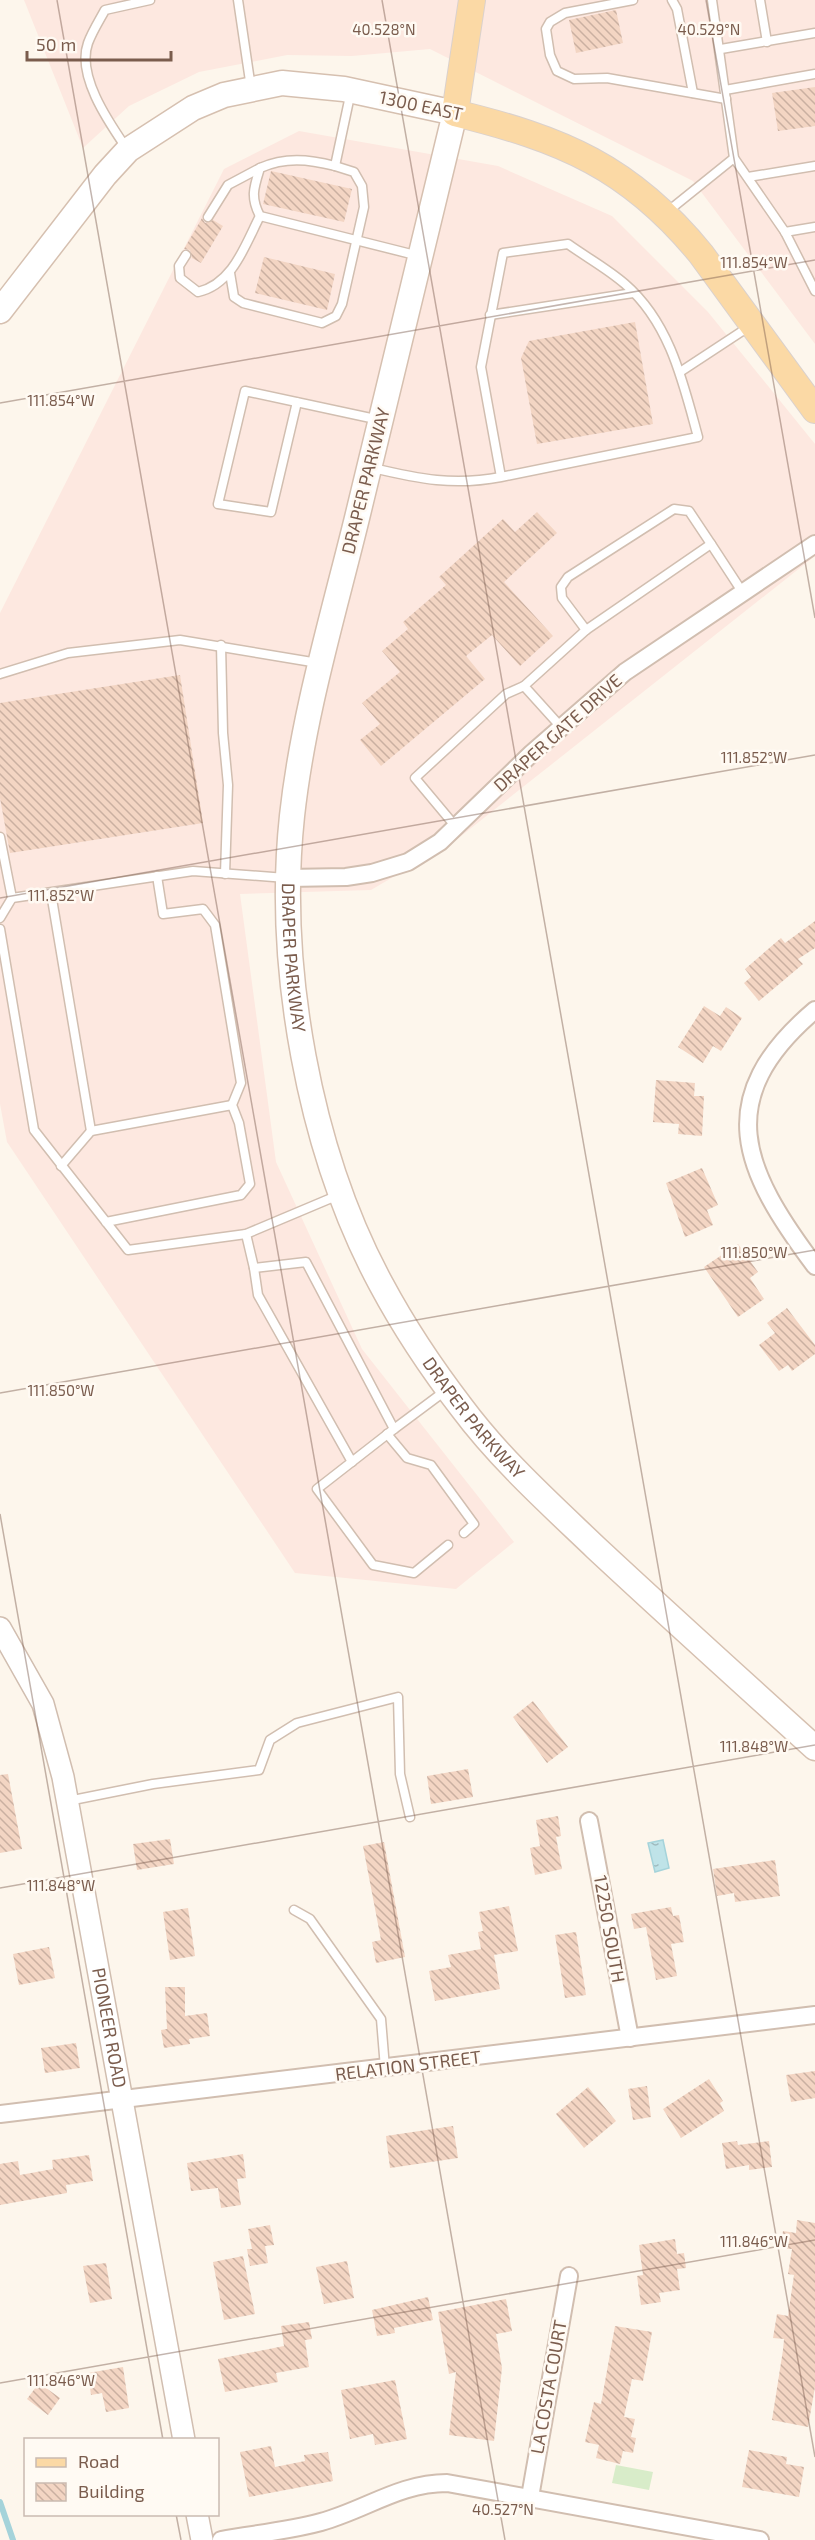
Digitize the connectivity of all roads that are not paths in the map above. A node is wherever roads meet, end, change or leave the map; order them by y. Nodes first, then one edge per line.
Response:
1 (150, 0) edge
2 (238, 0) edge
3 (472, 0) edge
4 (633, 0) edge
5 (672, 0) edge
6 (712, 0) edge
7 (760, 0) edge
8 (815, 33) edge
9 (767, 42) junction
10 (721, 49) junction
11 (815, 74) edge
12 (251, 88) junction
13 (351, 91) junction
14 (693, 93) junction
15 (725, 94) junction
16 (455, 113) junction
17 (128, 150) junction
18 (734, 158) junction
19 (335, 166) junction
20 (815, 166) edge
21 (260, 168) junction
22 (748, 177) junction
23 (665, 214) junction
24 (260, 216) junction
25 (208, 217) dead end
26 (815, 227) edge
27 (785, 232) junction
28 (355, 240) junction
29 (186, 255) dead end
30 (421, 256) junction
31 (230, 273) junction
32 (815, 291) edge
33 (633, 293) junction
34 (0, 311) edge
35 (490, 315) junction
36 (752, 325) junction
37 (680, 372) junction
38 (297, 402) junction
39 (815, 410) edge
40 (381, 420) junction
41 (369, 467) junction
42 (501, 477) junction
43 (711, 544) junction
44 (815, 544) edge
45 (743, 593) junction
46 (586, 630) junction
47 (222, 645) junction
48 (321, 664) junction
49 (0, 674) edge
50 (524, 686) junction
51 (561, 727) junction
52 (456, 826) junction
53 (0, 837) edge
54 (225, 874) junction
55 (157, 876) junction
56 (288, 878) junction
57 (51, 893) junction
58 (12, 898) junction
59 (0, 918) edge
60 (0, 929) edge
61 (815, 1010) edge
62 (232, 1105) junction
63 (91, 1131) junction
64 (61, 1166) junction
65 (341, 1194) junction
66 (106, 1222) junction
67 (246, 1234) junction
68 (815, 1266) edge
69 (254, 1268) junction
70 (448, 1389) junction
71 (391, 1431) junction
72 (352, 1462) junction
73 (464, 1533) dead end
74 (448, 1545) dead end
75 (0, 1628) edge
76 (815, 1748) edge
77 (68, 1801) junction
78 (410, 1818) dead end
79 (589, 1821) dead end
80 (294, 1910) dead end
81 (815, 2015) edge
82 (630, 2038) junction
83 (386, 2069) junction
84 (122, 2101) junction
85 (0, 2114) edge
86 (569, 2276) dead end
87 (183, 2438) edge
88 (530, 2497) junction
89 (197, 2516) edge
90 (202, 2540) edge
91 (221, 2540) edge
92 (760, 2540) edge

1 - 17 lane
2 - 12 lane
3 - 16 main road, DRAPER PARKWAY
4 - 14 lane
5 - 14 lane
6 - 10 lane
7 - 9 lane
8 - 9 lane
9 - 10 lane
10 - 15 lane
11 - 15 lane
12 - 13 main road, 1300 EAST
12 - 17 main road, 1300 EAST
13 - 16 main road, 1300 EAST
13 - 19 lane
14 - 15 lane
15 - 18 lane
16 - 23 main road, 1300 EAST
16 - 30 main road, DRAPER PARKWAY
17 - 34 main road, 1300 EAST
18 - 22 lane
18 - 23 lane
19 - 21 lane
19 - 28 lane
20 - 22 lane
21 - 24 lane
21 - 25 lane
22 - 27 lane
23 - 36 main road, 1300 EAST
24 - 28 lane
24 - 31 lane
26 - 27 lane
27 - 32 lane
28 - 30 lane
28 - 31 lane
29 - 31 lane
30 - 40 main road, DRAPER PARKWAY
33 - 35 lane
33 - 35 lane
33 - 37 lane
35 - 42 lane
36 - 37 lane
36 - 39 main road, 1300 EAST
37 - 42 lane
38 - 38 lane
38 - 40 lane
40 - 41 main road, DRAPER PARKWAY
41 - 42 lane
41 - 48 main road, DRAPER PARKWAY
43 - 45 lane
43 - 46 lane
43 - 46 lane
44 - 45 street, DRAPER GATE DRIVE
45 - 51 street, DRAPER GATE DRIVE
46 - 50 lane
47 - 48 lane
47 - 49 lane
47 - 54 lane
48 - 56 main road, DRAPER PARKWAY
50 - 51 lane
50 - 52 lane
51 - 52 street, DRAPER GATE DRIVE
52 - 56 street, DRAPER GATE DRIVE
53 - 58 lane
54 - 55 lane
54 - 56 lane
55 - 57 lane
55 - 62 lane
56 - 65 main road, DRAPER PARKWAY
57 - 58 lane
57 - 63 lane
58 - 59 lane
60 - 64 lane
61 - 68 street
62 - 63 lane
62 - 66 lane
63 - 64 lane
64 - 66 lane
65 - 67 lane
65 - 70 main road, DRAPER PARKWAY
66 - 67 lane
67 - 69 lane
69 - 71 lane
69 - 72 lane
70 - 71 lane
70 - 76 main road, DRAPER PARKWAY
71 - 72 lane
71 - 73 lane
72 - 74 lane
75 - 77 street, PIONEER ROAD
77 - 78 lane
77 - 84 street, PIONEER ROAD
79 - 82 street, 12250 SOUTH
80 - 83 lane
81 - 82 street, RELATION STREET
82 - 83 street, RELATION STREET
83 - 84 street, RELATION STREET
84 - 85 street, RELATION STREET
84 - 87 street, PIONEER ROAD
86 - 88 street, LA COSTA COURT
88 - 91 street
88 - 92 street
89 - 90 street

